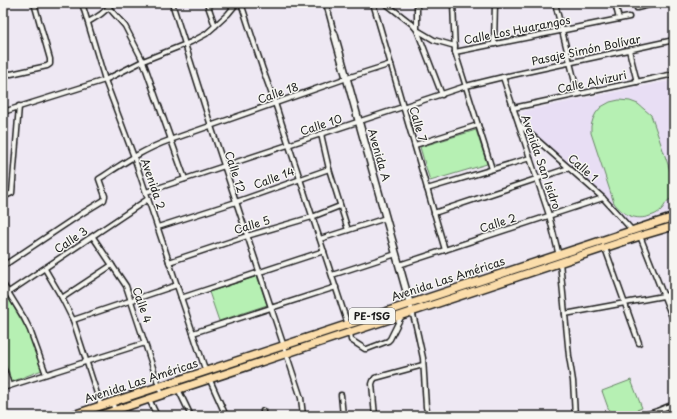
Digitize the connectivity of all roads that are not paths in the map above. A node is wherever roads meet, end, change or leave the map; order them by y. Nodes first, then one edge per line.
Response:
1 (34, 3) edge
2 (82, 3) edge
3 (112, 3) edge
4 (172, 3) edge
5 (207, 3) edge
6 (237, 3) edge
7 (241, 3) edge
8 (326, 3) edge
9 (374, 3) edge
10 (385, 3) edge
11 (417, 3) edge
12 (453, 3) edge
13 (509, 3) edge
14 (555, 3) edge
15 (615, 3) edge
16 (636, 3) edge
17 (657, 3) edge
18 (496, 4) edge
19 (109, 8) junction
20 (629, 17) dead end
21 (619, 19) junction
22 (88, 22) junction
23 (215, 26) junction
24 (417, 30) junction
25 (562, 31) junction
26 (334, 33) joint
27 (674, 40) edge
28 (185, 44) junction
29 (494, 44) junction
30 (455, 46) junction
31 (629, 50) junction
32 (455, 52) junction
33 (143, 61) junction
34 (570, 62) junction
35 (391, 64) junction
36 (3, 70) edge
37 (674, 74) edge
38 (503, 77) junction
39 (347, 78) junction
40 (105, 80) junction
41 (637, 82) junction
42 (466, 86) junction
43 (442, 94) junction
44 (578, 94) junction
45 (275, 103) junction
46 (19, 106) junction
47 (404, 107) junction
48 (513, 108) junction
49 (3, 112) edge
50 (359, 122) junction
51 (518, 124) junction
52 (478, 125) junction
53 (211, 126) junction
54 (321, 134) junction
55 (170, 140) junction
56 (289, 145) junction
57 (415, 145) junction
58 (134, 156) junction
59 (530, 158) junction
60 (224, 166) junction
61 (328, 168) junction
62 (569, 168) junction
63 (492, 170) junction
64 (300, 178) junction
65 (185, 179) junction
66 (537, 179) junction
67 (427, 189) junction
68 (146, 192) junction
69 (3, 197) edge
70 (603, 198) junction
71 (148, 199) junction
72 (236, 202) junction
73 (340, 206) junction
74 (434, 213) junction
75 (549, 215) junction
76 (312, 217) junction
77 (674, 217) edge
78 (386, 218) junction
79 (674, 226) edge
80 (158, 227) junction
81 (348, 230) junction
82 (632, 230) junction
83 (92, 236) junction
84 (247, 236) junction
85 (640, 236) junction
86 (320, 239) junction
87 (605, 248) junction
88 (445, 250) junction
89 (324, 251) junction
90 (396, 254) junction
91 (559, 255) junction
92 (169, 262) junction
93 (560, 262) junction
94 (112, 265) junction
95 (399, 265) junction
96 (3, 266) edge
97 (45, 268) junction
98 (259, 272) junction
99 (332, 275) junction
100 (3, 284) edge
101 (177, 285) junction
102 (336, 287) junction
103 (9, 293) junction
104 (674, 294) edge
105 (3, 296) edge
106 (664, 296) junction
107 (62, 298) junction
108 (181, 298) junction
109 (131, 301) junction
110 (625, 303) junction
111 (410, 304) junction
112 (271, 308) junction
113 (412, 312) junction
114 (565, 314) junction
115 (402, 315) junction
116 (73, 320) junction
117 (674, 322) edge
118 (348, 324) junction
119 (327, 331) junction
120 (350, 332) junction
121 (193, 333) junction
122 (330, 339) junction
123 (298, 341) junction
124 (145, 343) junction
125 (639, 343) dead end
126 (284, 346) junction
127 (300, 349) junction
128 (286, 354) junction
129 (86, 361) junction
130 (423, 365) junction
131 (3, 367) edge
132 (206, 371) junction
133 (46, 374) junction
134 (209, 379) junction
135 (10, 385) junction
136 (160, 387) junction
137 (3, 388) edge
138 (178, 389) junction
139 (162, 395) junction
140 (341, 395) dead end
141 (149, 399) junction
142 (112, 402) junction
143 (674, 404) edge
144 (101, 406) junction
145 (116, 413) edge
146 (658, 414) edge
147 (70, 416) edge
148 (98, 416) edge
149 (157, 416) edge
150 (191, 416) edge
151 (226, 416) edge
152 (303, 416) edge
153 (343, 416) edge
154 (375, 416) edge
155 (429, 416) edge
156 (575, 416) edge
157 (642, 416) edge

1 - 36 street
2 - 22 street, Avenida 2
3 - 19 street
4 - 28 street, Calle 12
5 - 23 street
6 - 23 street
7 - 45 street
8 - 26 street, Avenida A
9 - 35 street, Calle 7
10 - 24 street
11 - 24 street
12 - 30 street
13 - 18 street
14 - 25 street
15 - 21 street
16 - 17 street
18 - 29 street
19 - 22 street
19 - 33 street
20 - 21 street, Calle Los Huarangos
21 - 25 street, Calle Los Huarangos
22 - 40 street, Avenida 2
23 - 28 street
24 - 30 street
24 - 43 street
25 - 29 street, Calle Los Huarangos
25 - 34 street
26 - 39 street, Avenida A
27 - 31 street, Pasaje Simón Bolívar
28 - 33 street
28 - 53 street, Calle 12
29 - 32 street, Calle Los Huarangos
30 - 32 street
31 - 34 street, Pasaje Simón Bolívar
31 - 41 street
32 - 42 street
33 - 40 street
33 - 55 street
34 - 38 street, Pasaje Simón Bolívar
34 - 44 street
35 - 39 street, Calle 18
35 - 47 street, Calle 7
37 - 41 street, Calle Alvizuri
38 - 42 street, Calle 10
38 - 48 street, Avenida San Isidro
39 - 45 street, Calle 18
39 - 50 street, Avenida A
40 - 46 street
40 - 58 street, Avenida 2
41 - 44 street, Calle Alvizuri
42 - 43 street, Calle 10
42 - 52 street
43 - 47 street, Calle 10
44 - 48 street, Calle Alvizuri
45 - 53 street, Calle 18
45 - 56 street
46 - 49 street
46 - 69 street
47 - 50 street, Calle 10
47 - 57 street, Calle 7
48 - 51 street, Avenida San Isidro
50 - 54 street, Calle 10
50 - 78 street, Avenida A
51 - 59 street, Avenida San Isidro
51 - 62 street, Calle 1
52 - 57 street
52 - 63 street
53 - 55 street, Calle 18
53 - 60 street, Calle 12
54 - 56 street, Calle 10
54 - 61 street
55 - 58 street, Calle 18
55 - 65 street
56 - 60 street, Calle 10
56 - 64 street
57 - 67 street, Calle 7
58 - 68 street, Avenida 2
58 - 96 street, Calle 18
59 - 63 street
59 - 66 street, Avenida San Isidro
60 - 65 street, Calle 10
60 - 72 street, Calle 12
61 - 64 street, Calle 14
61 - 73 street
62 - 66 street
62 - 70 street, Calle 1
63 - 67 street
64 - 72 street, Calle 14
64 - 76 street
65 - 68 street, Calle 10
66 - 74 street
66 - 75 street, Avenida San Isidro
67 - 74 street, Calle 7
68 - 71 street, Avenida 2
70 - 75 street, Calle 2
70 - 82 street, Calle 1
71 - 80 street, Avenida 2
71 - 83 street, Calle 3
72 - 80 street, Calle 14
72 - 84 street, Calle 12
73 - 76 street, Calle 5
73 - 81 street
74 - 88 street, Calle 7
75 - 88 street, Calle 2
75 - 91 street, Avenida San Isidro
76 - 84 street, Calle 5
76 - 86 street
77 - 82 main road, Avenida Las Américas / PE-1SG
78 - 81 street
78 - 90 street, Avenida A
79 - 85 main road, Avenida Las Américas / PE-1SG
80 - 92 street, Avenida 2
81 - 86 street
82 - 91 main road, Avenida Las Américas / PE-1SG
83 - 94 street, Calle 4
83 - 97 street, Calle 3
84 - 92 street, Calle 5
84 - 98 street, Calle 12
85 - 87 main road, Avenida Las Américas / PE-1SG
85 - 106 street
86 - 89 street
87 - 93 main road, Avenida Las Américas / PE-1SG
87 - 110 street
88 - 95 street, Calle 2
89 - 98 street
89 - 99 street
90 - 95 street, Avenida A
90 - 99 street
91 - 93 street, Avenida San Isidro
91 - 111 main road, Avenida Las Américas / PE-1SG
92 - 101 street, Avenida 2
93 - 113 main road, Avenida Las Américas / PE-1SG
93 - 114 street
94 - 107 street
94 - 109 street, Calle 4
95 - 111 street, Avenida A
97 - 103 street, Calle 3
97 - 107 street
98 - 108 street
98 - 112 street, Calle 12
99 - 102 street
100 - 103 street
101 - 108 street, Avenida 2
101 - 109 street
102 - 112 street
102 - 118 street
103 - 105 street, Calle 3
103 - 133 street
104 - 106 street
106 - 110 street
106 - 117 street
107 - 116 street
108 - 121 street, Avenida 2
109 - 116 street
109 - 124 street, Calle 4
110 - 114 street
110 - 125 street
111 - 113 street, Avenida A
111 - 118 main road, Avenida Las Américas / PE-1SG
112 - 121 street
112 - 126 street, Calle 12
113 - 115 main road, Avenida Las Américas / PE-1SG
113 - 130 street, Avenida A
114 - 156 street
115 - 120 main road, Avenida Las Américas / PE-1SG
115 - 120 street
116 - 129 street
118 - 119 main road, Avenida Las Américas / PE-1SG
118 - 120 street
119 - 122 main road
119 - 123 main road, Avenida Las Américas / PE-1SG
120 - 122 main road, Avenida Las Américas / PE-1SG
121 - 132 street, Avenida 2
122 - 127 main road, Avenida Las Américas / PE-1SG
123 - 126 main road, Avenida Las Américas / PE-1SG
123 - 127 main road
124 - 129 street
124 - 136 street, Calle 4
126 - 128 street, Calle 12
126 - 132 main road, Avenida Las Américas / PE-1SG
127 - 128 main road, Avenida Las Américas / PE-1SG
128 - 134 main road, Avenida Las Américas / PE-1SG
128 - 152 street
129 - 133 street
129 - 144 street
130 - 154 street
130 - 155 street, Avenida A
131 - 135 street
132 - 134 street, Avenida 2
132 - 136 main road, Avenida Las Américas / PE-1SG
133 - 135 street
134 - 138 main road, Avenida Las Américas / PE-1SG
134 - 151 street, Avenida 2
135 - 137 street
136 - 139 street, Calle 4
136 - 142 main road, Avenida Las Américas / PE-1SG
138 - 139 main road, Avenida Las Américas / PE-1SG
138 - 150 street
139 - 141 main road, Avenida Las Américas / PE-1SG
140 - 153 street
141 - 145 main road, Avenida Las Américas / PE-1SG
141 - 149 street
142 - 144 main road, Avenida Las Américas / PE-1SG
142 - 145 street
143 - 146 street
144 - 147 main road, Avenida Las Américas / PE-1SG
145 - 148 main road, Avenida Las Américas / PE-1SG
146 - 157 street

